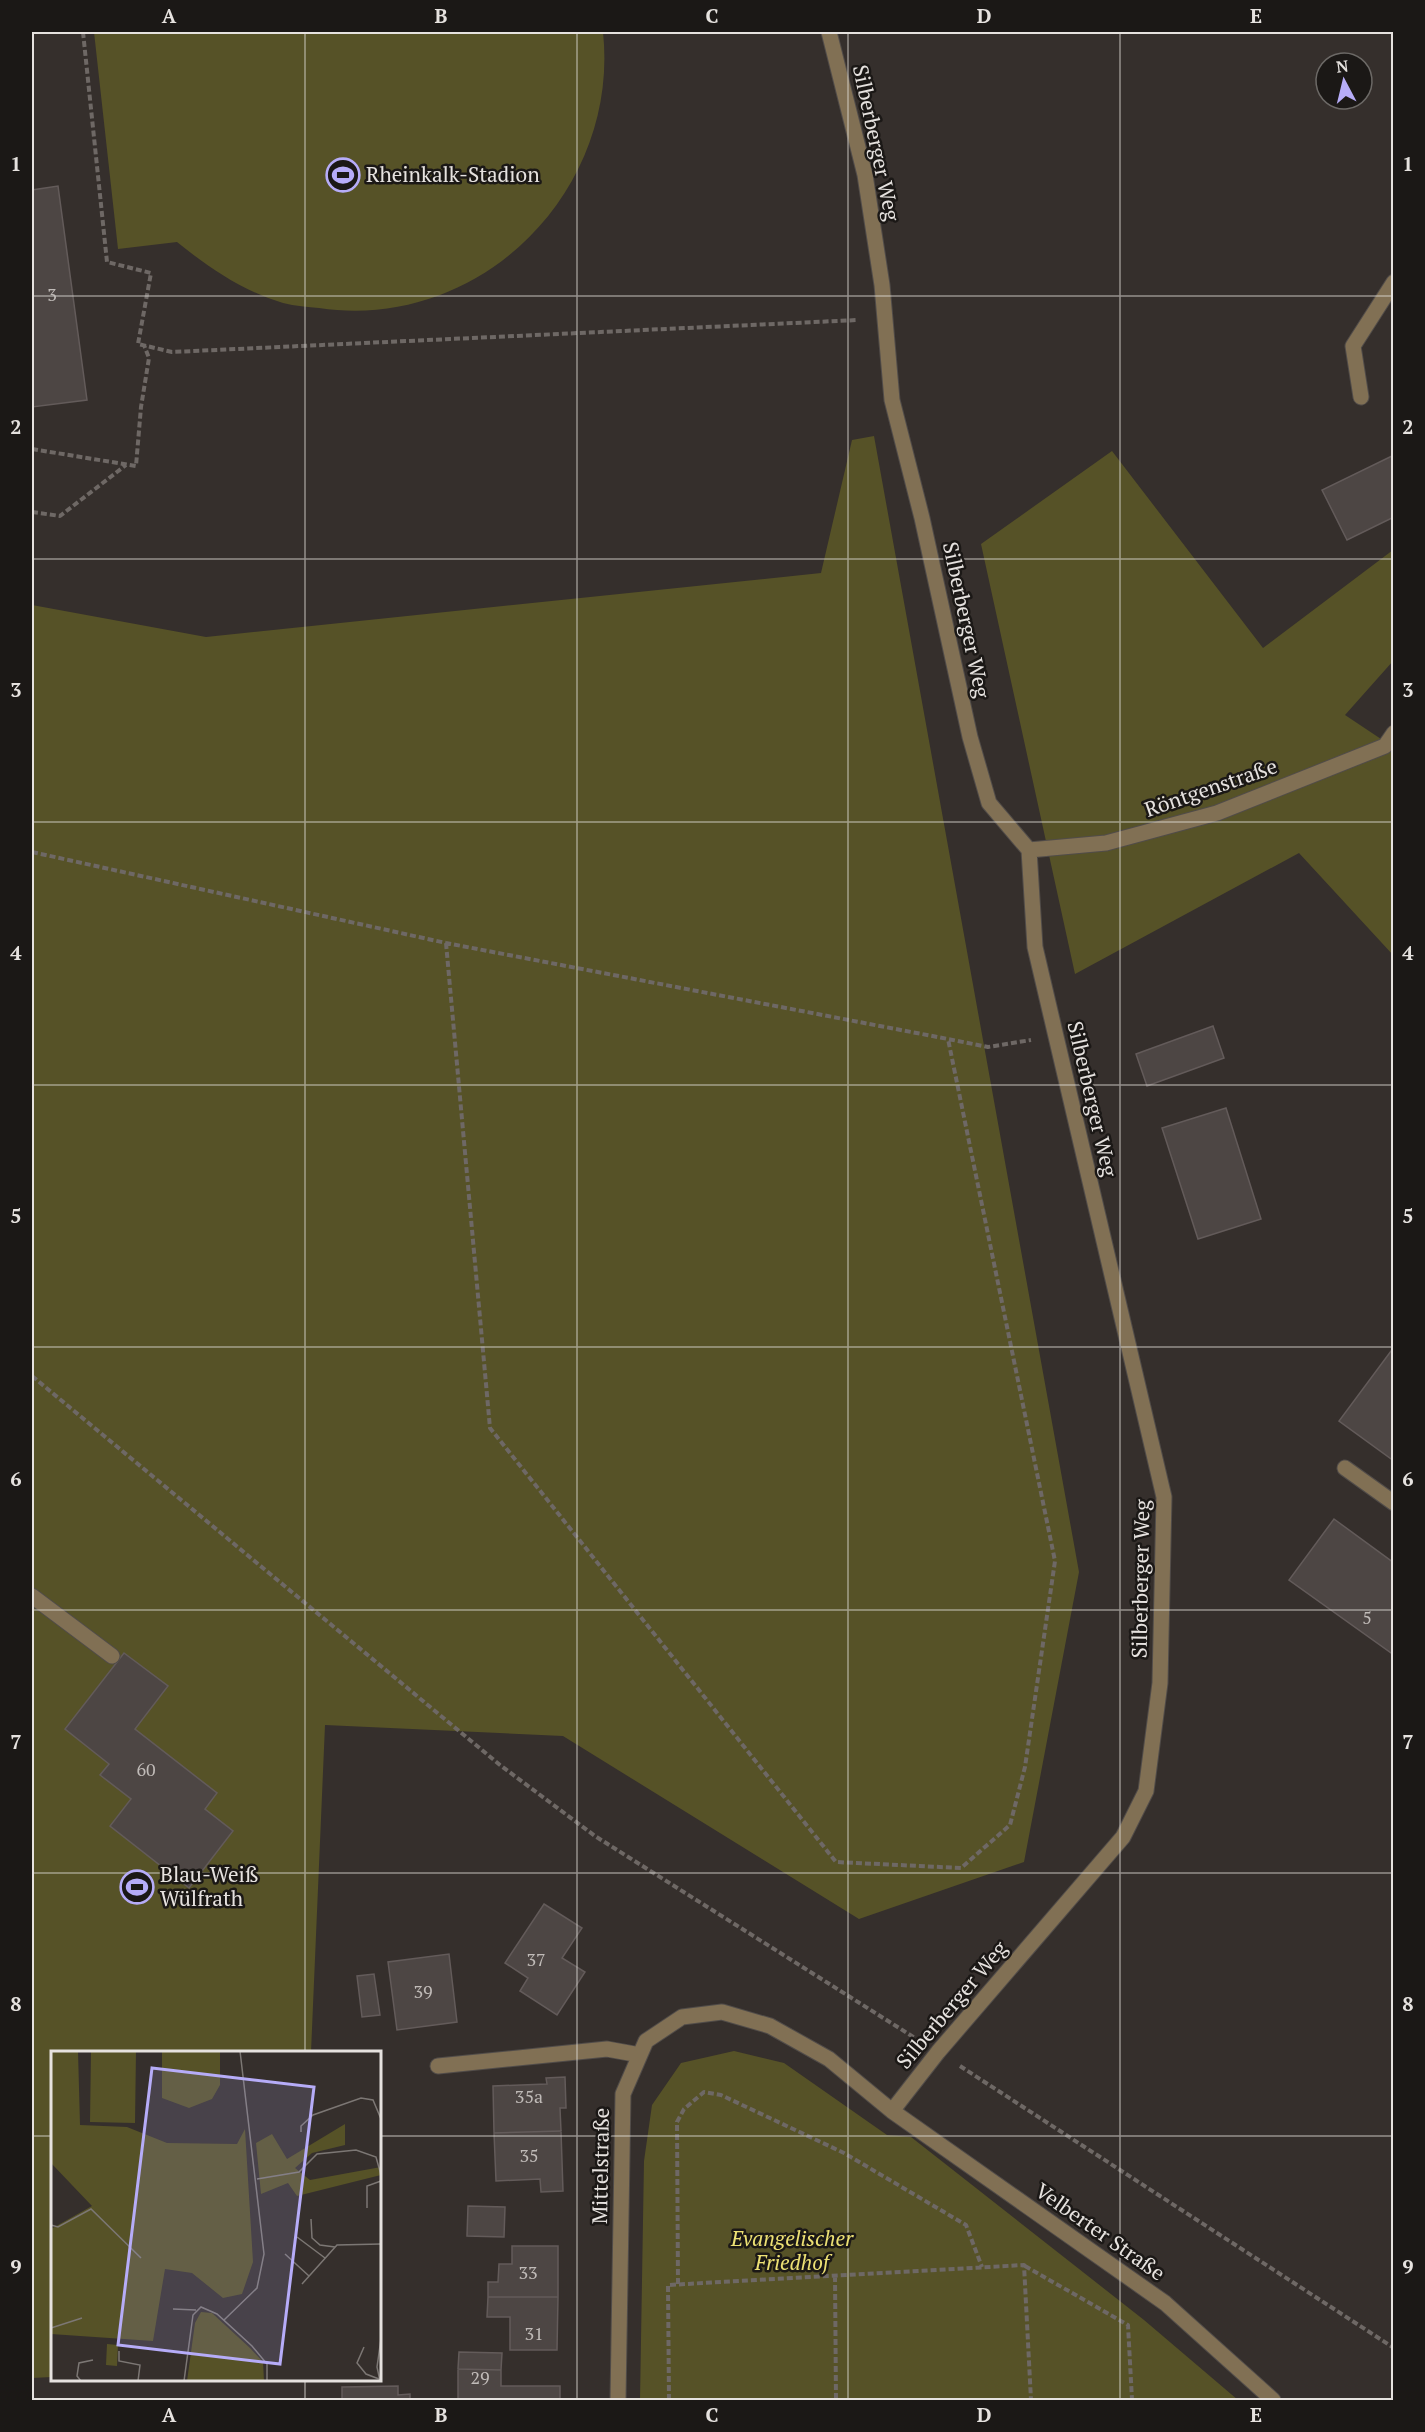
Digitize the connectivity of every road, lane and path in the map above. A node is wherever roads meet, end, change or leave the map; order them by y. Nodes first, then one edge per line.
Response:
1 (83, 32) edge
2 (829, 32) edge
3 (1394, 282) edge
4 (885, 318) junction
5 (144, 345) junction
6 (1361, 397) dead end
7 (32, 448) edge
8 (126, 464) junction
9 (32, 512) edge
10 (1394, 733) edge
11 (1029, 850) junction
12 (32, 852) edge
13 (446, 943) junction
14 (1055, 1036) junction
15 (948, 1039) junction
16 (32, 1376) edge
17 (1345, 1468) dead end
18 (1394, 1503) edge
19 (32, 1596) edge
20 (112, 1656) dead end
21 (938, 2052) junction
22 (640, 2055) junction
23 (438, 2067) dead end
24 (892, 2111) junction
25 (1024, 2265) junction
26 (982, 2267) junction
27 (835, 2276) junction
28 (678, 2284) junction
29 (1394, 2348) edge
30 (618, 2400) edge
31 (669, 2400) edge
32 (836, 2400) edge
33 (1031, 2400) edge
34 (1132, 2400) edge
35 (1273, 2400) edge

1 - 5 path
2 - 4 street, Silberberger Weg
3 - 6 street
4 - 5 path
4 - 11 street, Silberberger Weg
5 - 8 path
7 - 8 path
8 - 9 path
10 - 11 street, Röntgenstraße
11 - 14 street, Silberberger Weg
12 - 13 path
13 - 15 path
13 - 15 path
14 - 15 path
14 - 21 street, Silberberger Weg
16 - 21 path
17 - 18 street
19 - 20 street
21 - 24 street, Silberberger Weg
21 - 29 path
22 - 23 street
22 - 24 street, Mittelstraße
22 - 30 street, Mittelstraße
24 - 35 street, Velberter Straße
25 - 26 path
25 - 33 path
25 - 34 path
26 - 27 path
26 - 28 path
27 - 28 path
27 - 32 path
28 - 31 path

